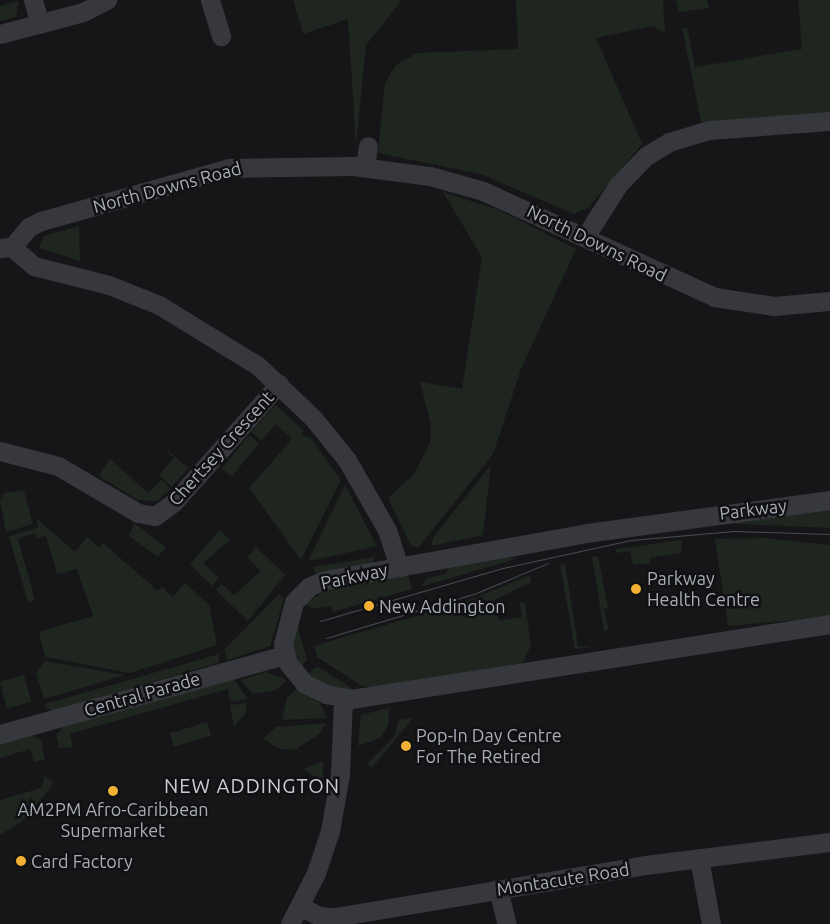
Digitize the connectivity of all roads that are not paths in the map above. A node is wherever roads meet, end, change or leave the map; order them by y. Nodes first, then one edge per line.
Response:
1 (33, 0) edge
2 (107, 0) edge
3 (210, 0) edge
4 (40, 24) junction
5 (0, 34) edge
6 (221, 36) dead end
7 (830, 121) edge
8 (368, 146) dead end
9 (365, 167) junction
10 (586, 237) junction
11 (6, 248) edge
12 (830, 301) edge
13 (279, 384) junction
14 (0, 451) edge
15 (830, 500) edge
16 (399, 567) junction
17 (830, 624) edge
18 (284, 655) junction
19 (343, 699) junction
20 (0, 734) edge
21 (830, 842) edge
22 (699, 858) junction
23 (498, 889) junction
24 (300, 906) junction
25 (290, 924) edge
26 (507, 924) edge
27 (711, 924) edge

1 - 4 street
2 - 4 street
3 - 6 street
4 - 5 street
7 - 10 street
8 - 9 street
9 - 10 street, North Downs Road
9 - 11 street, North Downs Road
10 - 12 street, North Downs Road
11 - 13 street
13 - 14 street, Chertsey Crescent
13 - 16 street
15 - 16 street, Parkway
16 - 18 street, Parkway
17 - 19 street
18 - 19 street
18 - 20 street, Central Parade
19 - 24 street
21 - 22 street, Montacute Road
22 - 23 street, Montacute Road
22 - 27 street
23 - 24 street, Montacute Road
23 - 26 street
24 - 25 street

